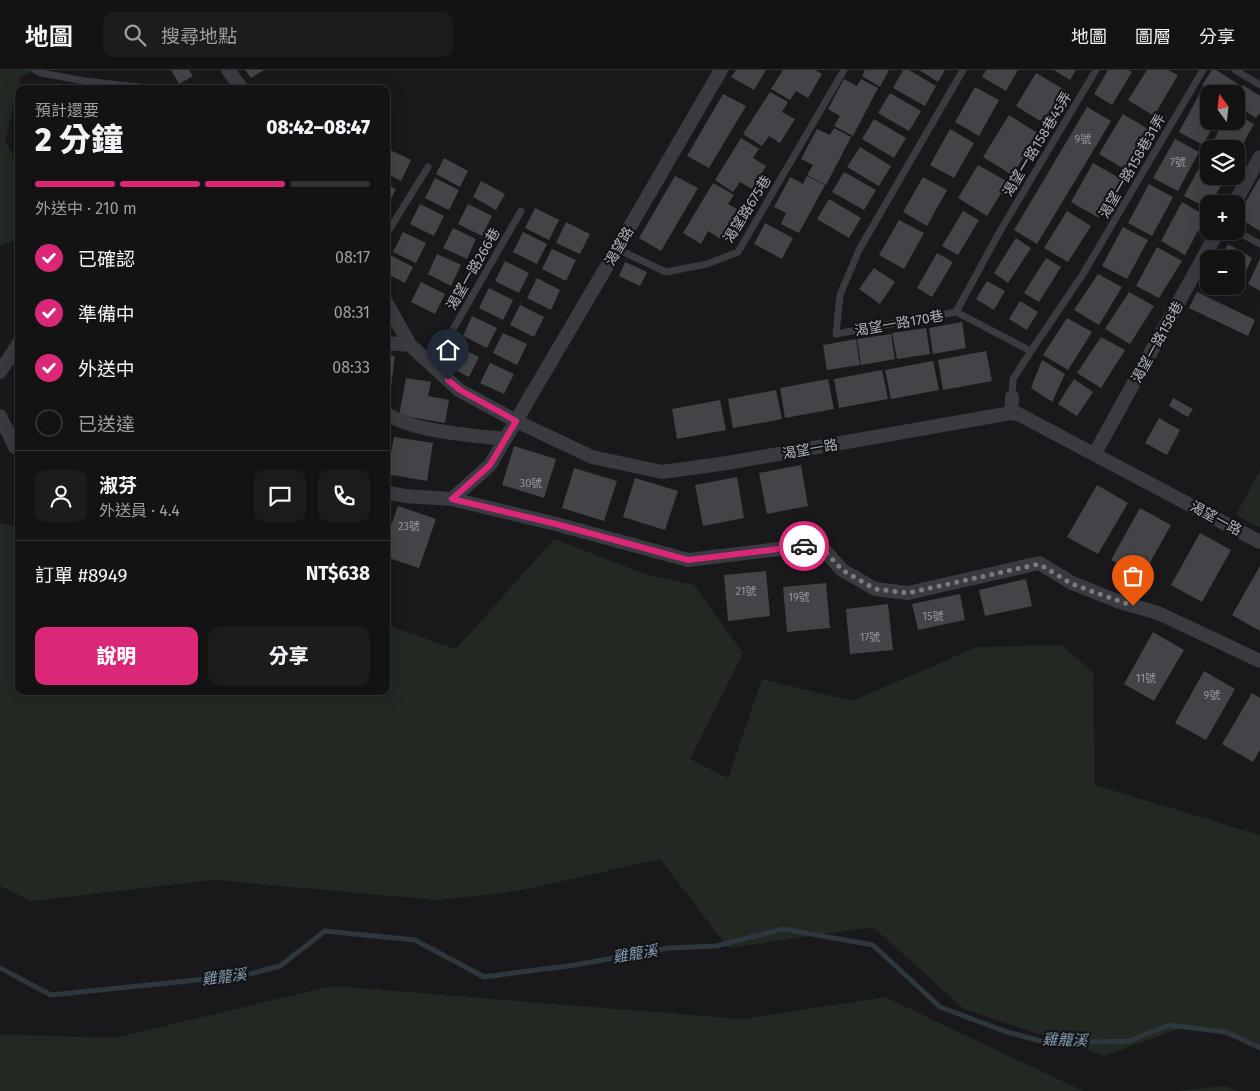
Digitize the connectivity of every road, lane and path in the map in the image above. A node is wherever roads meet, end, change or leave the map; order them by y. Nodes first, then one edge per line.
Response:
1 (35, 70) edge
2 (228, 70) edge
3 (721, 70) edge
4 (844, 70) edge
5 (963, 70) edge
6 (1096, 70) edge
7 (1203, 70) edge
8 (1235, 70) edge
9 (120, 85) edge
10 (239, 85) edge
11 (1260, 85) edge
12 (1260, 157) edge
13 (428, 167) dead end
14 (1239, 195) edge
15 (521, 211) dead end
16 (390, 229) edge
17 (1245, 236) edge
18 (1213, 240) edge
19 (1260, 244) edge
20 (617, 250) junction
21 (390, 309) edge
22 (956, 312) junction
23 (390, 343) edge
24 (410, 345) junction
25 (15, 349) edge
26 (1032, 351) junction
27 (432, 366) junction
28 (0, 372) edge
29 (1012, 397) joint
30 (1011, 413) junction
31 (0, 416) edge
32 (390, 416) edge
33 (516, 421) junction
34 (505, 439) junction
35 (15, 447) edge
36 (1095, 453) junction
37 (390, 493) edge
38 (452, 499) junction
39 (1260, 542) edge
40 (1260, 661) edge

1 - 9 lane
2 - 10 street
3 - 20 street, 渴望路
4 - 20 lane, 渴望路675巷
5 - 22 lane, 渴望一路170巷
6 - 22 lane, 渴望一路158巷45弄
7 - 26 lane, 渴望一路158巷31弄
8 - 11 lane
12 - 14 street
13 - 16 lane
15 - 27 lane, 渴望一路266巷
17 - 19 lane
18 - 36 street, 渴望一路158巷
20 - 33 street, 渴望路
21 - 24 street, 渴望一路
22 - 26 lane, 渴望一路170巷
23 - 24 street
24 - 27 street, 渴望一路
25 - 28 street
26 - 29 lane
27 - 33 street, 渴望一路
29 - 30 street
30 - 33 street, 渴望一路
30 - 36 street, 渴望一路
31 - 35 street
32 - 34 street
33 - 34 street, 渴望路
34 - 38 street, 渴望路
36 - 39 street, 渴望一路
37 - 38 street
38 - 40 street

